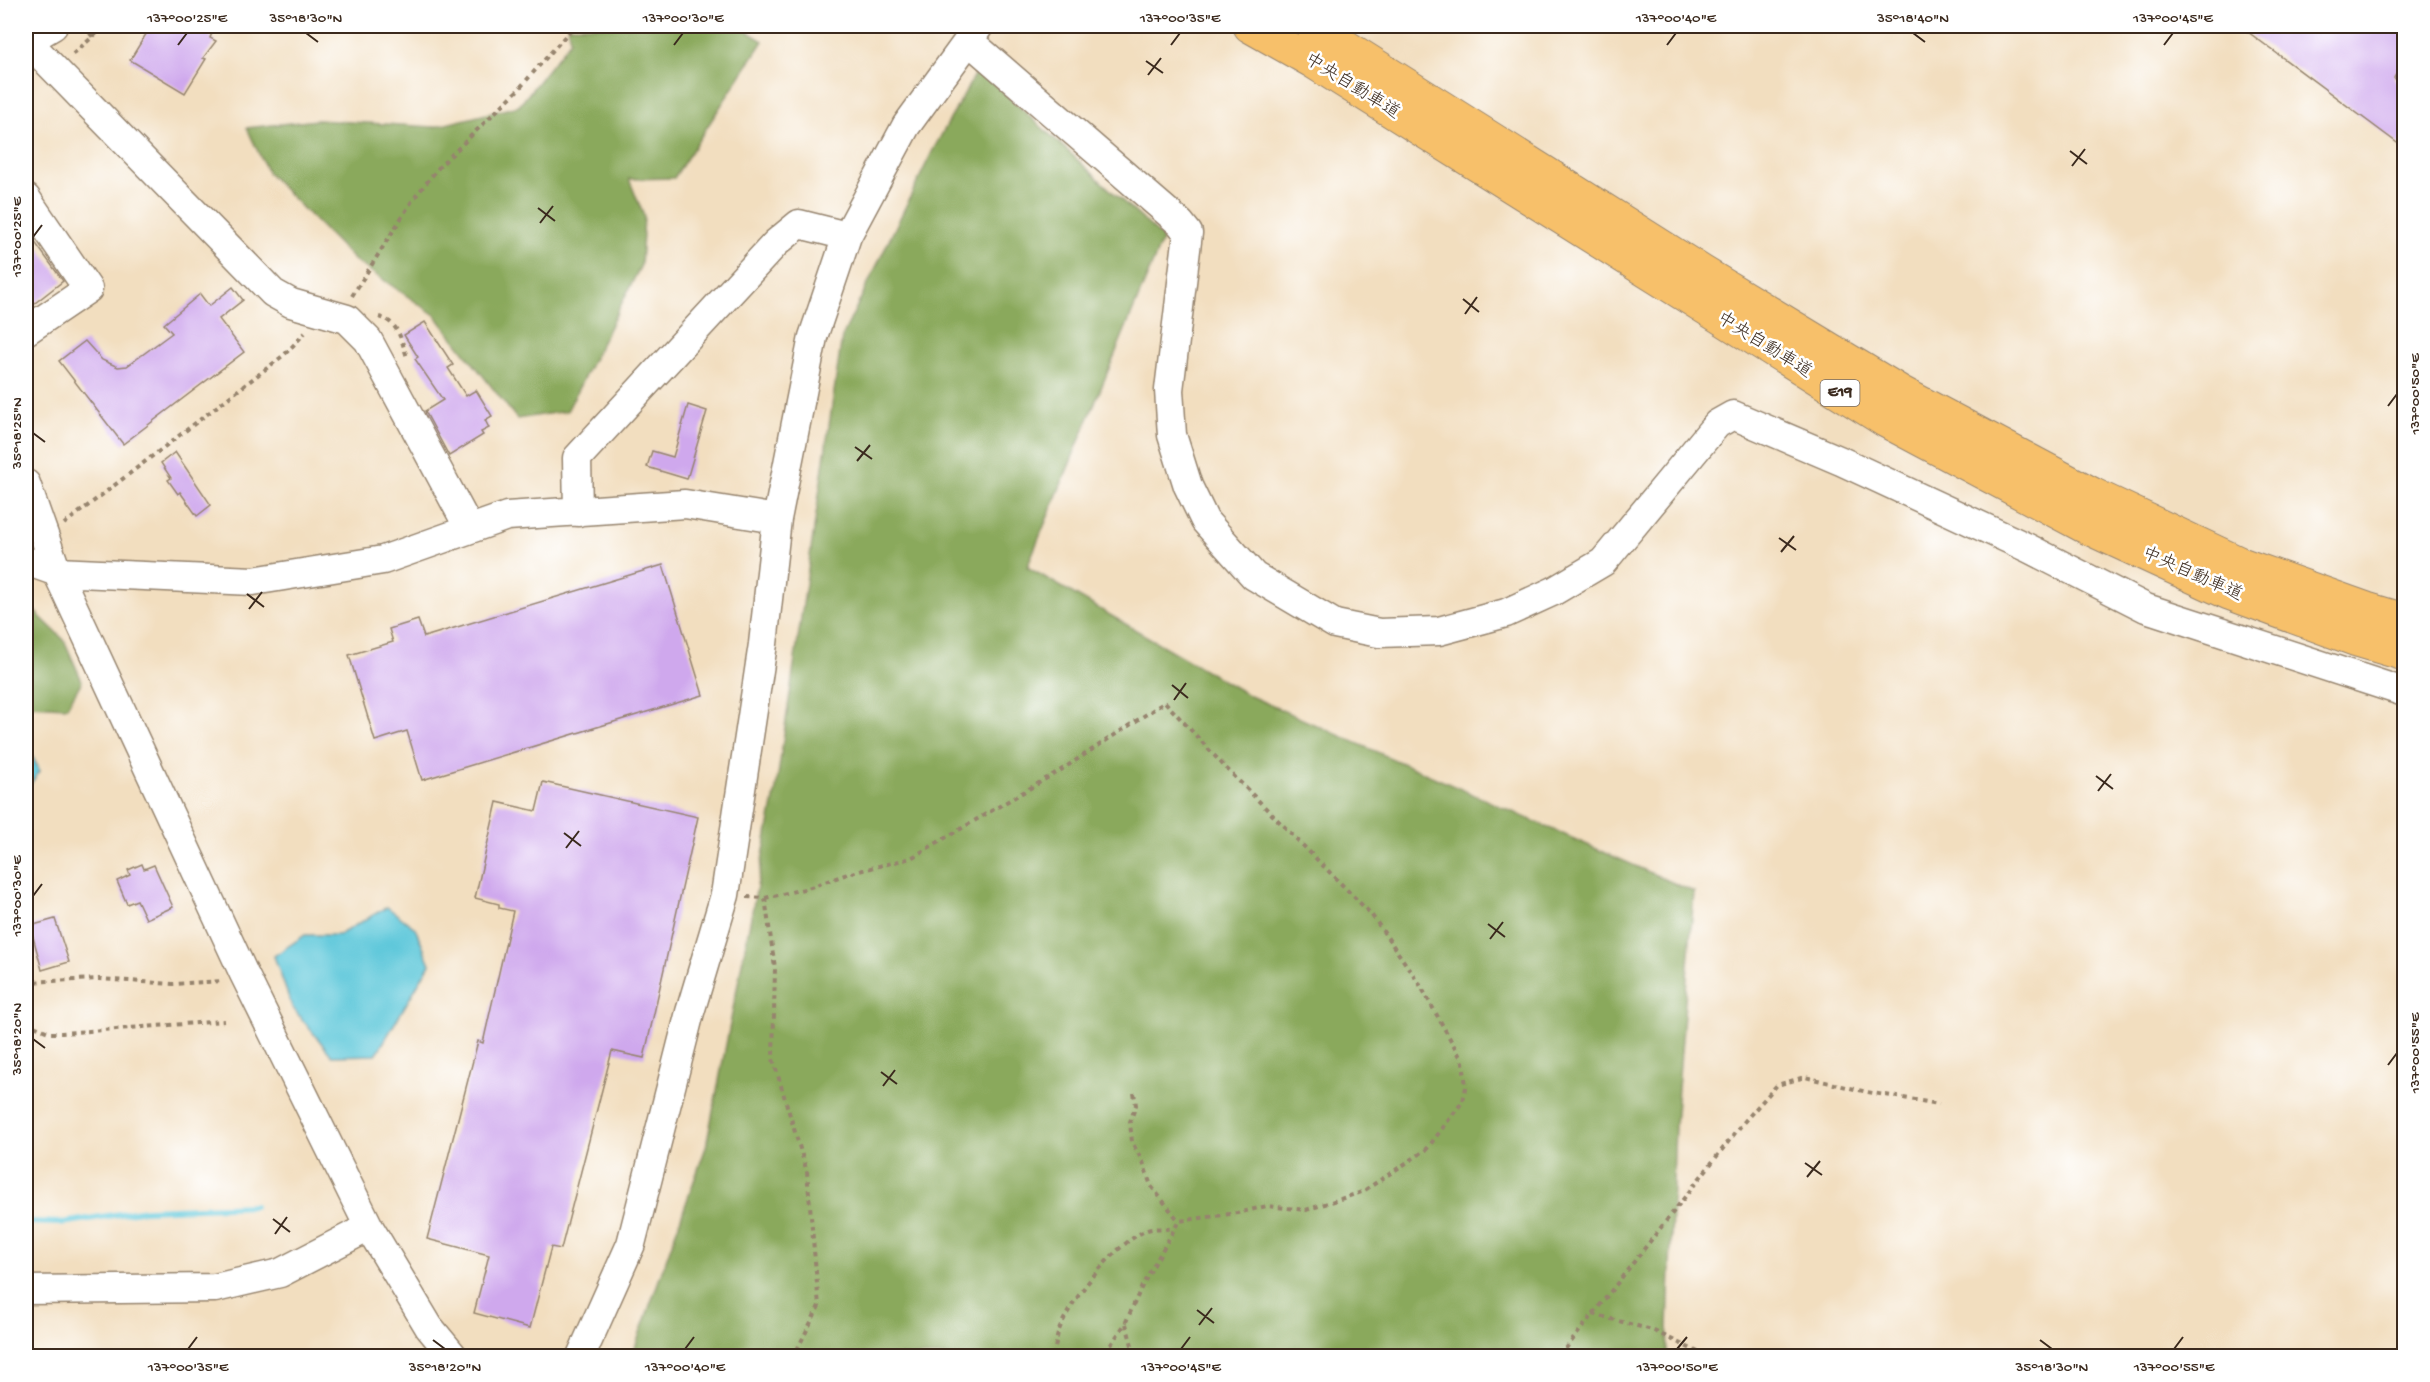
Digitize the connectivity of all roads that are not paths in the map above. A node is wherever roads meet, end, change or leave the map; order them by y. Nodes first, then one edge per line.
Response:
1 (53, 26) edge
2 (1250, 26) edge
3 (1312, 26) edge
4 (974, 33) edge
5 (26, 41) edge
6 (26, 198) edge
7 (847, 236) junction
8 (26, 331) edge
9 (26, 484) edge
10 (578, 512) junction
11 (777, 519) junction
12 (469, 528) junction
13 (26, 561) edge
14 (57, 572) junction
15 (2404, 621) edge
16 (2404, 654) edge
17 (2404, 692) edge
18 (369, 1227) junction
19 (26, 1290) edge
20 (453, 1356) edge
21 (581, 1356) edge

1 - 5 street
2 - 16 highway, 中央自動車道 / E19
3 - 15 highway, 中央自動車道 / E19
4 - 7 street
4 - 17 street
5 - 12 street
6 - 8 street
7 - 10 street
7 - 11 street
9 - 14 street
10 - 11 street
10 - 12 street
11 - 21 street
12 - 14 street
13 - 14 street
14 - 18 street
18 - 19 street
18 - 20 street

